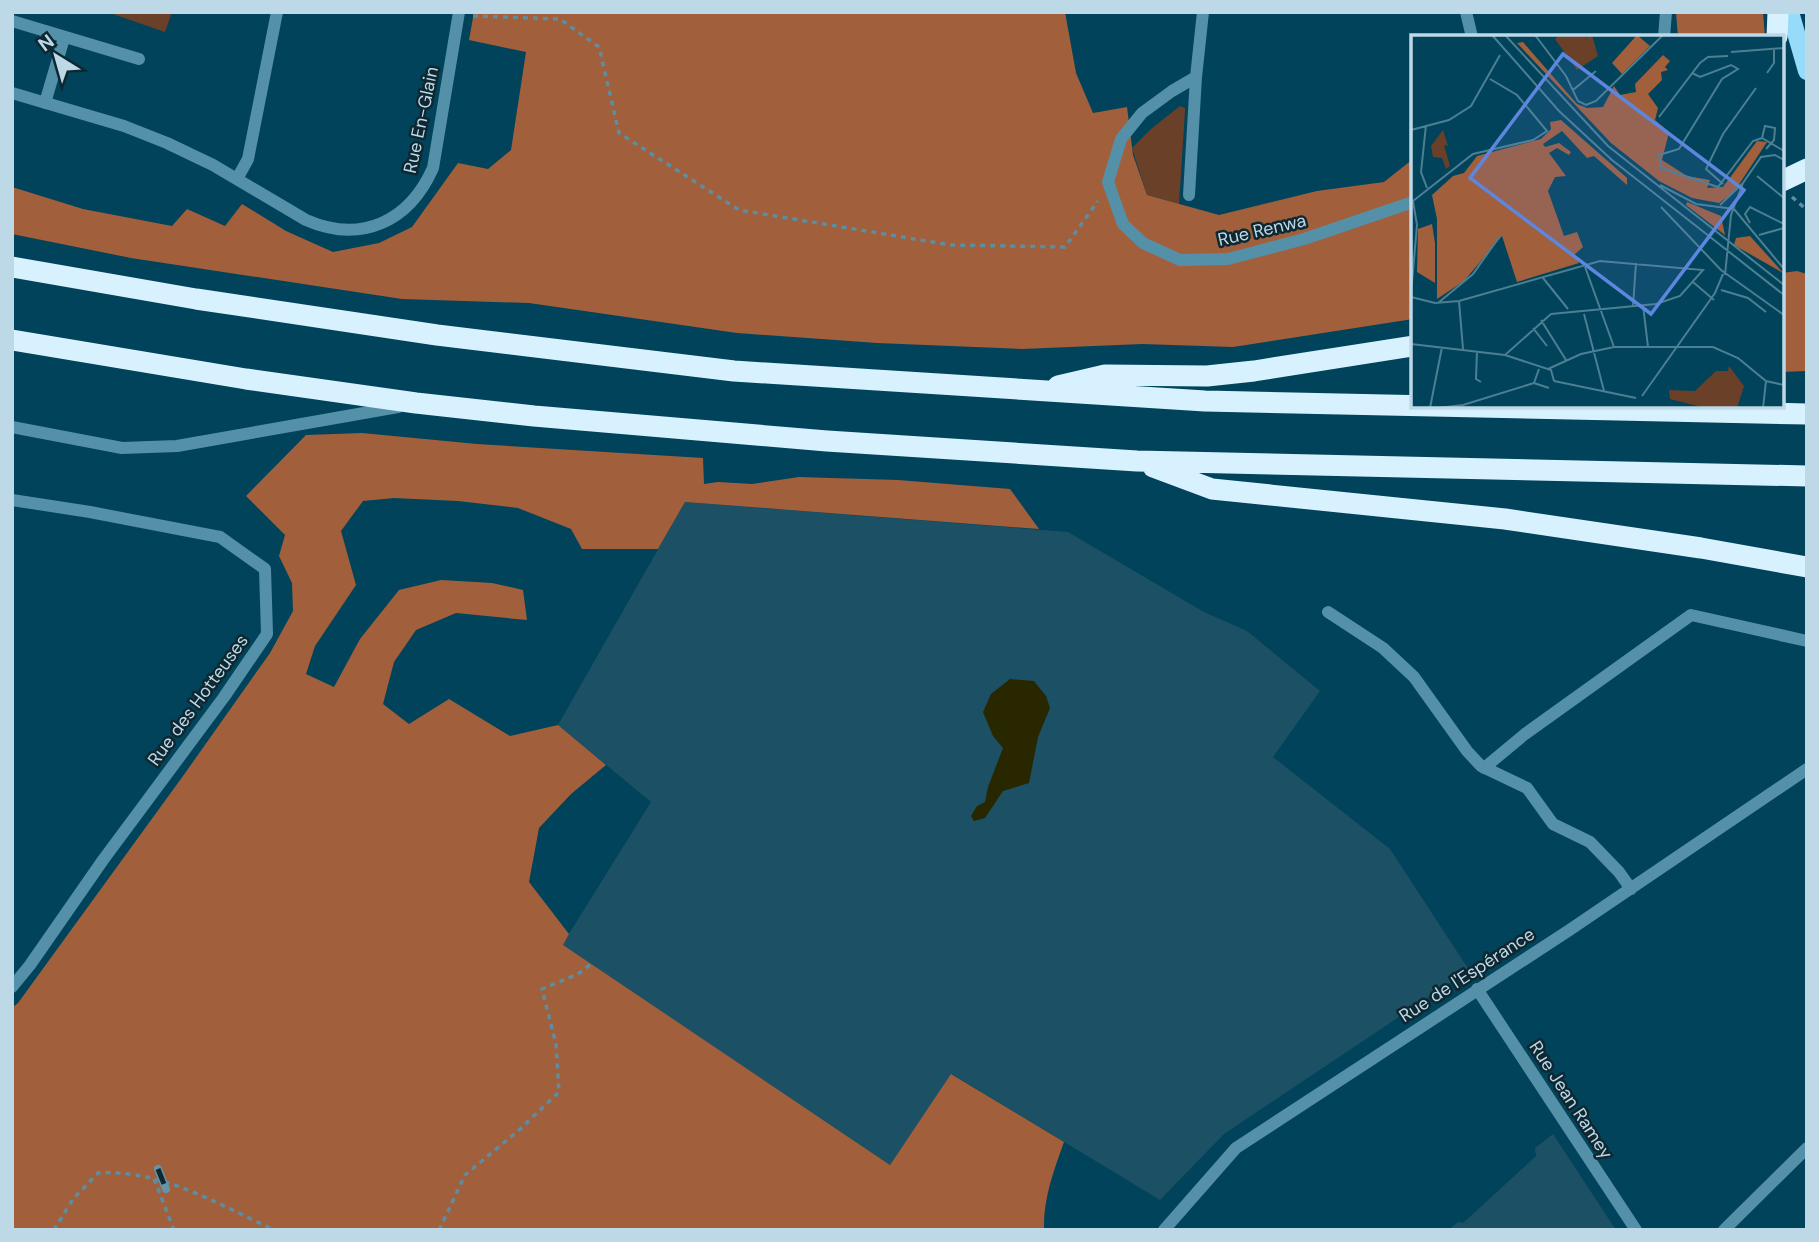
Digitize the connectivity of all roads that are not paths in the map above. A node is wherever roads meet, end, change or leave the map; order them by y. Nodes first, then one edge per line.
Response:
1 (277, 12) edge
2 (1203, 12) edge
3 (1466, 12) edge
4 (1667, 12) edge
5 (1778, 12) edge
6 (1790, 12) edge
7 (459, 14) edge
8 (12, 21) edge
9 (1472, 35) edge
10 (1664, 35) edge
11 (1777, 35) edge
12 (64, 38) junction
13 (139, 59) dead end
14 (1807, 71) edge
15 (1196, 77) junction
16 (12, 93) edge
17 (45, 103) junction
18 (1807, 169) edge
19 (237, 179) junction
20 (1784, 180) edge
21 (1189, 195) dead end
22 (1411, 203) edge
23 (12, 267) edge
24 (12, 340) edge
25 (1411, 346) edge
26 (1033, 392) junction
27 (416, 404) junction
28 (1411, 405) edge
29 (1529, 408) edge
30 (1807, 414) edge
31 (12, 427) edge
32 (1137, 461) junction
33 (1807, 475) edge
34 (12, 500) edge
35 (1807, 567) edge
36 (1328, 612) dead end
37 (1807, 641) edge
38 (1484, 768) junction
39 (1807, 769) edge
40 (1631, 889) junction
41 (12, 987) edge
42 (1477, 989) junction
43 (1807, 1148) edge
44 (1730, 1228) edge
45 (1164, 1230) edge
46 (1636, 1230) edge

1 - 19 street
2 - 15 street
3 - 9 street
4 - 10 street
5 - 11 highway
6 - 14 main road
7 - 19 street, Rue En-Glain
8 - 12 street
12 - 13 street
12 - 17 street
15 - 21 street
15 - 22 street, Rue Renwa
16 - 17 street, Rue En-Glain
17 - 19 street, Rue En-Glain
18 - 20 highway
23 - 26 highway
24 - 27 highway
25 - 26 highway
26 - 28 highway
27 - 31 street
27 - 32 highway
29 - 30 highway
32 - 33 highway
32 - 35 highway
34 - 41 street, Rue des Hotteuses
36 - 38 street
37 - 38 street
38 - 40 street
39 - 40 street, Rue de l'Espérance
40 - 42 street, Rue de l'Espérance
42 - 45 street, Rue de l'Espérance
42 - 46 street, Rue Jean Ramey
43 - 44 street

